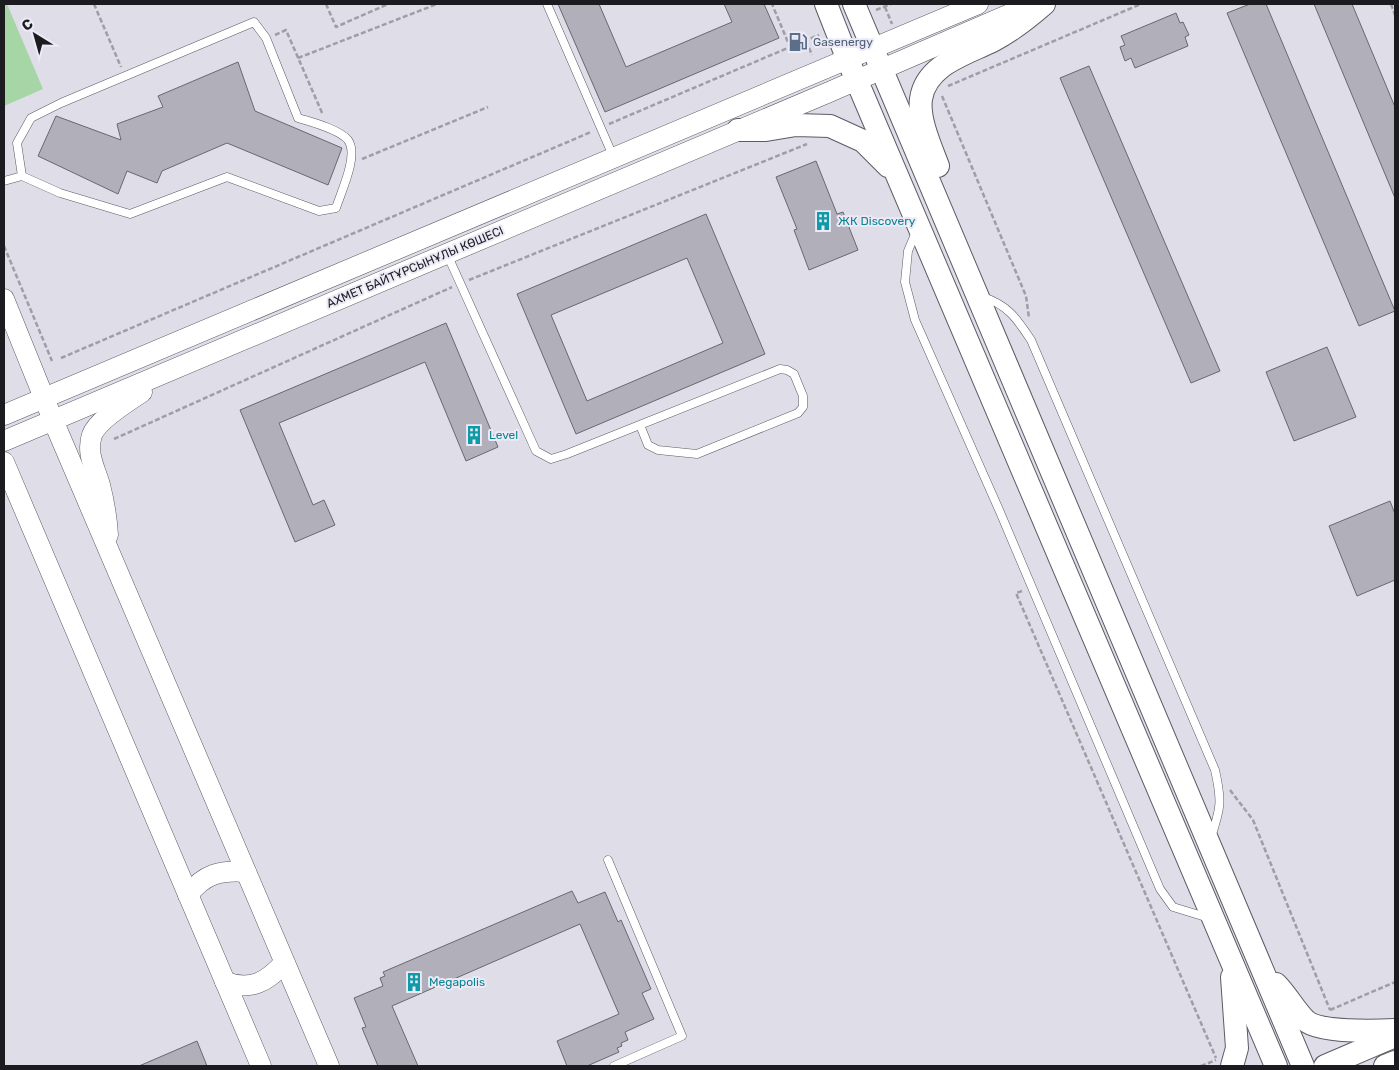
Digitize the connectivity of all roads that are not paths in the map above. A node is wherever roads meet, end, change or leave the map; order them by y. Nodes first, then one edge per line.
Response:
1 (547, 4) edge
2 (826, 4) edge
3 (854, 4) edge
4 (978, 4) edge
5 (1033, 4) edge
6 (1044, 4) edge
7 (878, 59) junction
8 (848, 60) junction
9 (857, 80) junction
10 (738, 130) junction
11 (614, 158) junction
12 (897, 175) junction
13 (22, 176) junction
14 (4, 180) edge
15 (948, 225) junction
16 (919, 226) junction
17 (446, 254) junction
18 (978, 296) junction
19 (4, 299) edge
20 (181, 366) junction
21 (45, 398) junction
22 (4, 415) edge
23 (52, 420) junction
24 (640, 425) junction
25 (4, 441) edge
26 (4, 462) edge
27 (4, 490) edge
28 (25, 513) junction
29 (109, 552) junction
30 (1209, 843) junction
31 (608, 860) dead end
32 (246, 872) junction
33 (188, 894) junction
34 (1213, 919) junction
35 (284, 963) junction
36 (1232, 963) junction
37 (1262, 971) junction
38 (225, 982) junction
39 (1395, 1030) edge
40 (1395, 1036) edge
41 (1395, 1062) edge
42 (1224, 1063) edge
43 (261, 1066) edge
44 (329, 1066) edge
45 (614, 1066) edge
46 (1276, 1066) edge
47 (1302, 1066) edge
48 (1325, 1066) edge
49 (1385, 1066) edge

1 - 11 lane
2 - 8 main road
3 - 7 main road
4 - 7 street
5 - 7 street
6 - 15 main road
7 - 8 street, АХМЕТ БАЙТҰРСЫНҰЛЫ КӨШЕСІ
7 - 9 street, АХМЕТ БАЙТҰРСЫНҰЛЫ КӨШЕСІ
7 - 15 main road
8 - 9 main road
8 - 11 street, АХМЕТ БАЙТҰРСЫНҰЛЫ КӨШЕСІ
9 - 10 street, АХМЕТ БАЙТҰРСЫНҰЛЫ КӨШЕСІ
9 - 12 main road
10 - 12 main road
10 - 17 street, АХМЕТ БАЙТҰРСЫНҰЛЫ КӨШЕСІ
11 - 21 street, АХМЕТ БАЙТҰРСЫНҰЛЫ КӨШЕСІ
12 - 16 main road
13 - 13 lane
13 - 14 lane
15 - 18 main road
16 - 34 main road
16 - 34 lane
17 - 20 street, АХМЕТ БАЙТҰРСЫНҰЛЫ КӨШЕСІ
17 - 24 lane
18 - 30 main road
18 - 30 lane
19 - 21 street
20 - 23 street, АХМЕТ БАЙТҰРСЫНҰЛЫ КӨШЕСІ
20 - 29 street
21 - 22 street, АХМЕТ БАЙТҰРСЫНҰЛЫ КӨШЕСІ
21 - 23 street
23 - 25 street, АХМЕТ БАЙТҰРСЫНҰЛЫ КӨШЕСІ
23 - 29 street
24 - 24 lane
26 - 28 street
27 - 28 street
28 - 33 street
29 - 32 street
30 - 37 main road
31 - 45 lane
32 - 33 street
32 - 35 street
33 - 38 street
34 - 36 main road
35 - 38 street
35 - 44 street
36 - 42 main road
36 - 46 main road
37 - 39 main road
37 - 47 main road
38 - 43 street
40 - 48 main road
41 - 49 main road

